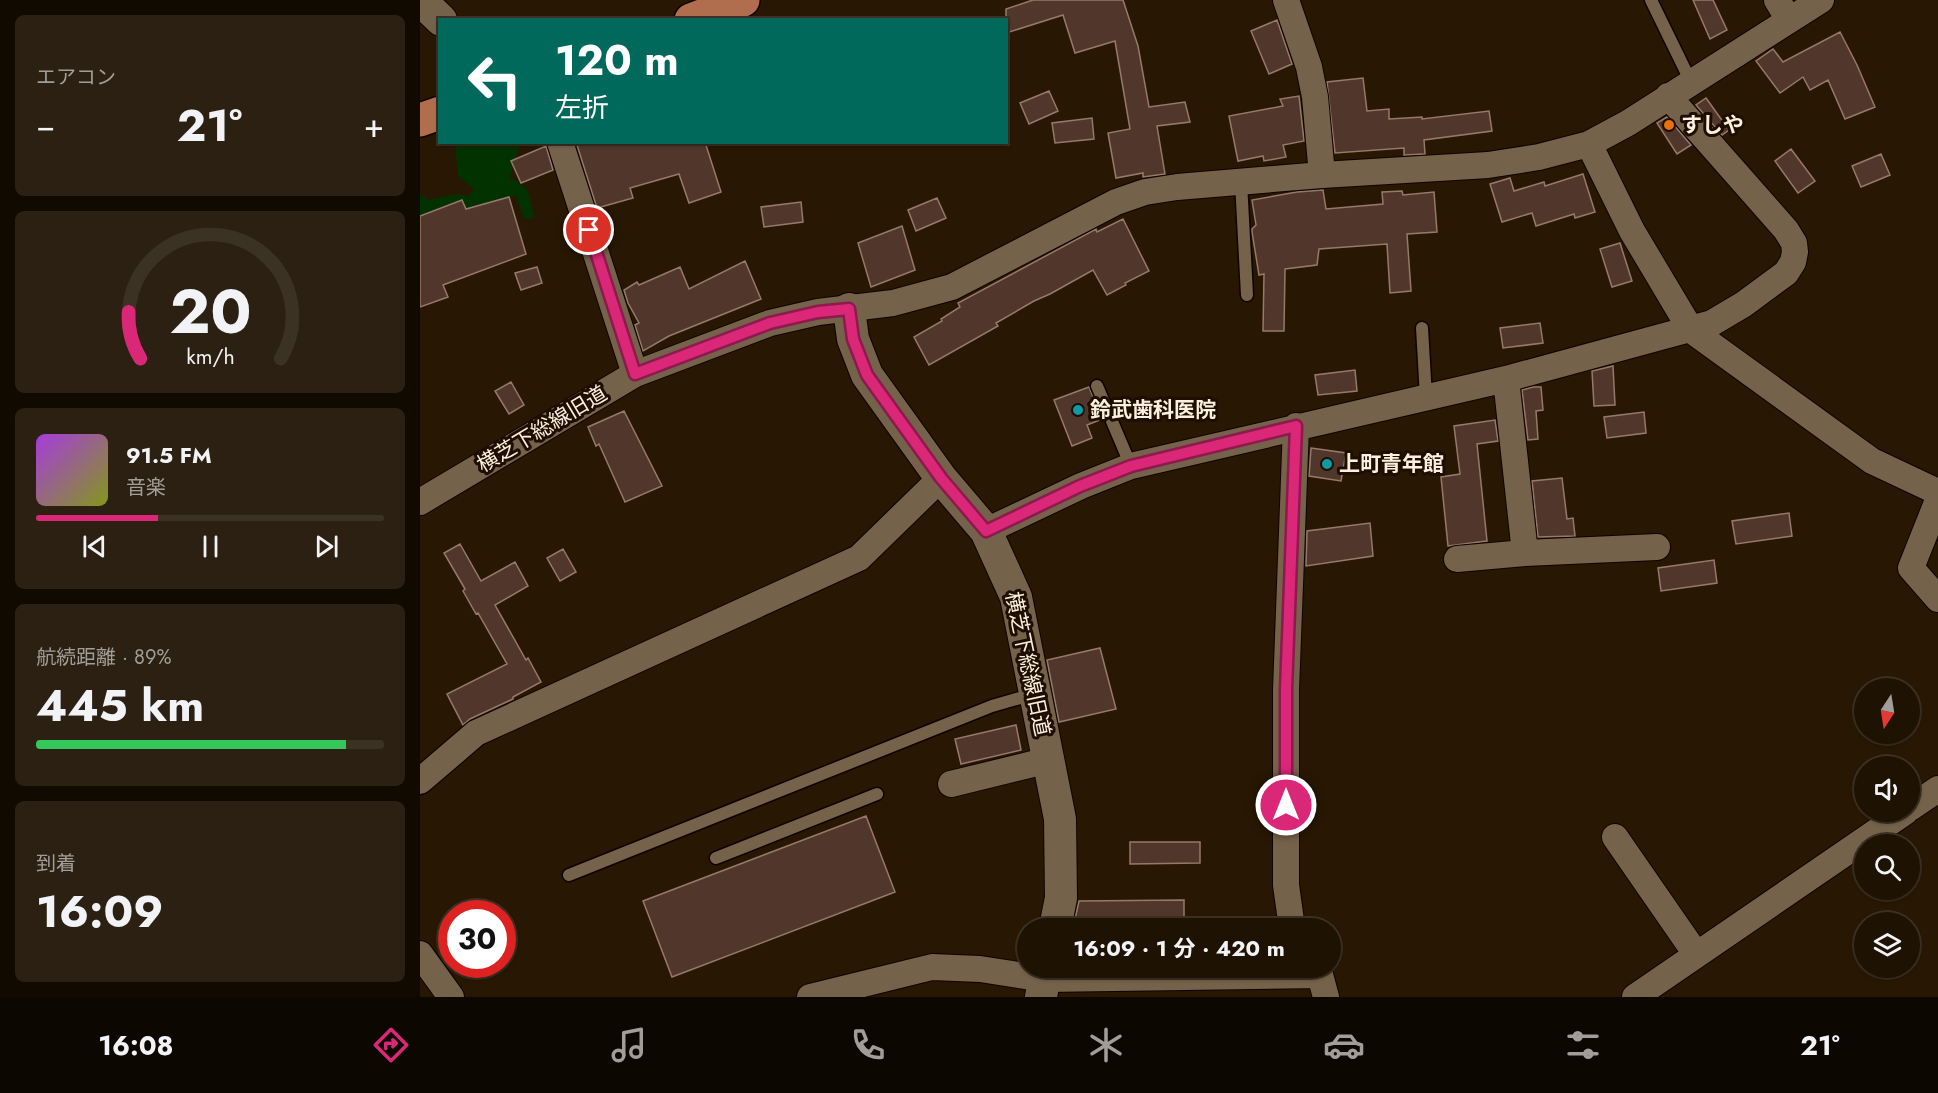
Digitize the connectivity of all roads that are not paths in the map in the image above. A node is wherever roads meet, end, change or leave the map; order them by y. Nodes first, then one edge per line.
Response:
1 (420, 0) edge
2 (743, 0) edge
3 (1286, 0) edge
4 (1651, 0) edge
5 (1821, 0) edge
6 (1783, 10) edge
7 (439, 18) edge
8 (696, 18) edge
9 (1691, 82) junction
10 (1668, 96) junction
11 (438, 114) edge
12 (420, 120) edge
13 (561, 144) edge
14 (1589, 144) junction
15 (1322, 175) junction
16 (1241, 182) junction
17 (1247, 295) dead end
18 (849, 309) junction
19 (1422, 328) dead end
20 (1691, 330) junction
21 (635, 374) junction
22 (1506, 379) junction
23 (1097, 386) dead end
24 (1426, 397) junction
25 (1296, 426) junction
26 (1131, 466) junction
27 (941, 478) junction
28 (1938, 492) edge
29 (1938, 500) edge
30 (420, 502) edge
31 (986, 531) junction
32 (1657, 547) dead end
33 (1525, 553) junction
34 (1457, 559) dead end
35 (1938, 599) edge
36 (1035, 694) junction
37 (862, 758) junction
38 (1048, 760) junction
39 (867, 771) dead end
40 (420, 781) edge
41 (951, 784) dead end
42 (1938, 789) edge
43 (877, 794) dead end
44 (1920, 801) edge
45 (1890, 822) edge
46 (1615, 837) dead end
47 (716, 858) dead end
48 (568, 875) dead end
49 (1056, 918) edge
50 (1291, 918) edge
51 (420, 954) edge
52 (1696, 954) junction
53 (1129, 978) edge
54 (1321, 978) edge
55 (1044, 981) edge
56 (451, 997) edge
57 (810, 997) edge
58 (1326, 997) edge
59 (1635, 997) edge

1 - 7 street
2 - 8 highway
3 - 15 street
4 - 9 lane
5 - 6 street
6 - 9 street
9 - 10 street
10 - 14 street
10 - 20 street
11 - 12 highway
13 - 21 street
14 - 15 street
14 - 20 street
15 - 16 street
16 - 17 lane
16 - 18 street
18 - 21 street, 横芝下総線旧道
18 - 27 street, 横芝下総線旧道
19 - 24 lane
20 - 22 street
20 - 28 street
21 - 30 street, 横芝下総線旧道
22 - 24 street
22 - 33 street
23 - 26 lane
24 - 25 street
25 - 26 street
25 - 50 street
26 - 31 street
27 - 31 street, 横芝下総線旧道
27 - 40 street
29 - 35 street
31 - 36 street, 横芝下総線旧道
32 - 33 street
33 - 34 street
36 - 37 lane
36 - 38 street, 横芝下総線旧道
37 - 39 lane
37 - 48 lane
38 - 41 street
38 - 49 street, 横芝下総線旧道
42 - 44 street
43 - 47 lane
45 - 52 street
46 - 52 street
51 - 56 street
52 - 59 street
53 - 55 street
54 - 58 street
55 - 57 street

